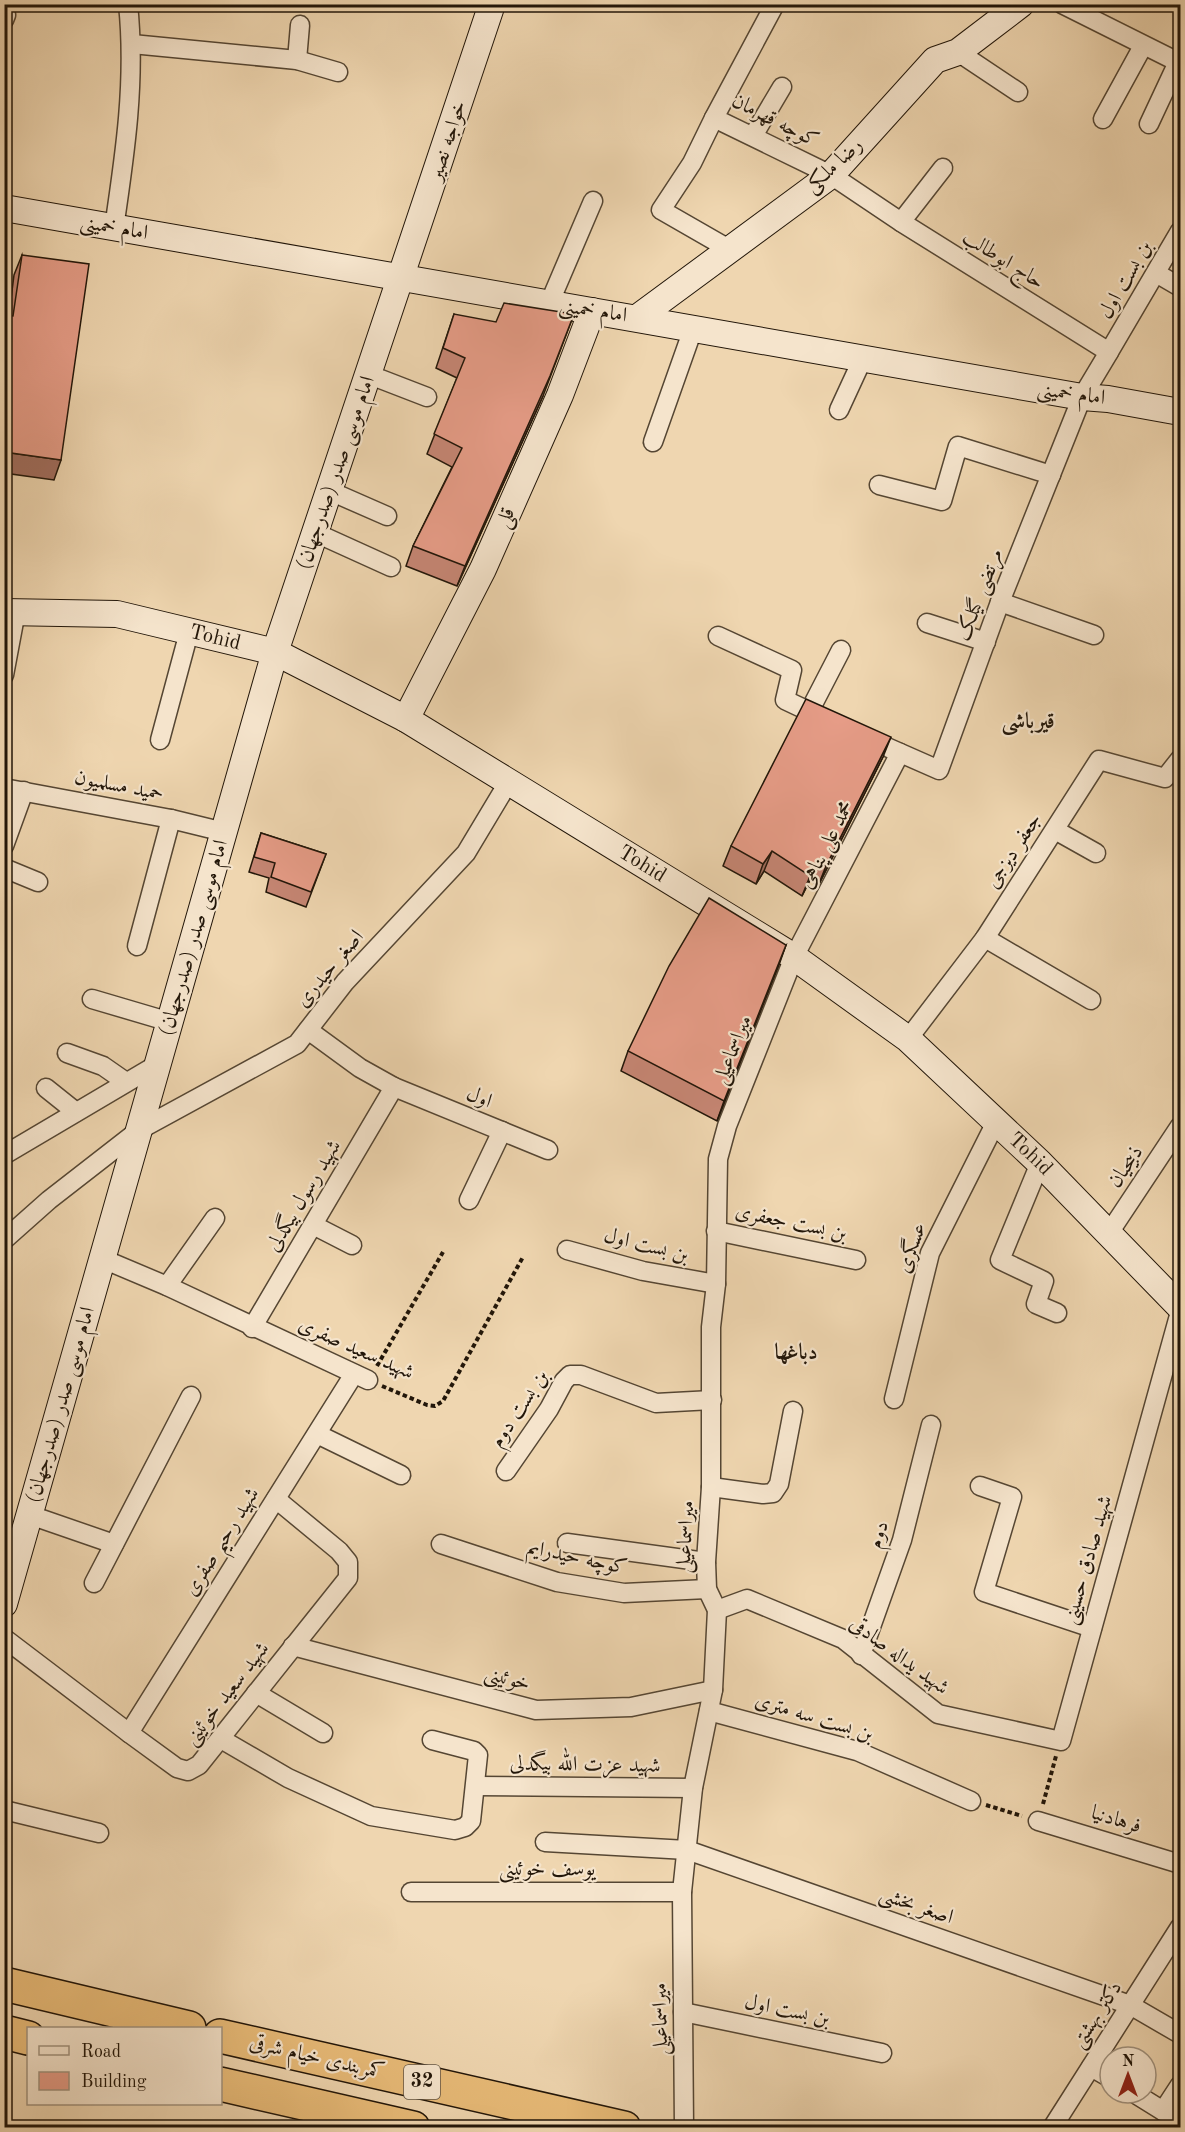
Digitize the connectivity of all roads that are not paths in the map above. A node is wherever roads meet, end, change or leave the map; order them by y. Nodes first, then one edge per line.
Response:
1 (128, 4) edge
2 (492, 4) edge
3 (776, 4) edge
4 (1021, 4) edge
5 (1062, 4) edge
6 (300, 25) dead end
7 (132, 44) junction
8 (1143, 46) junction
9 (958, 52) junction
10 (297, 60) junction
11 (1179, 62) edge
12 (338, 72) dead end
13 (782, 87) dead end
14 (1018, 92) dead end
15 (714, 118) junction
16 (1103, 119) dead end
17 (1149, 124) dead end
18 (753, 136) junction
19 (943, 168) dead end
20 (831, 175) junction
21 (593, 201) dead end
22 (4, 208) edge
23 (901, 222) junction
24 (114, 228) junction
25 (1180, 231) edge
26 (729, 249) junction
27 (1156, 273) junction
28 (403, 278) junction
29 (1180, 287) edge
30 (549, 304) junction
31 (592, 311) junction
32 (637, 318) junction
33 (693, 328) junction
34 (1109, 352) junction
35 (863, 358) junction
36 (370, 375) junction
37 (427, 398) dead end
38 (1082, 398) junction
39 (839, 410) dead end
40 (1180, 412) edge
41 (653, 442) dead end
42 (1052, 475) junction
43 (879, 485) dead end
44 (330, 491) junction
45 (387, 516) dead end
46 (316, 533) junction
47 (391, 567) dead end
48 (1000, 603) junction
49 (10, 611) edge
50 (927, 622) dead end
51 (189, 632) junction
52 (1094, 634) dead end
53 (718, 636) dead end
54 (986, 642) junction
55 (841, 650) dead end
56 (275, 652) junction
57 (4, 675) edge
58 (809, 712) junction
59 (406, 719) junction
60 (160, 740) dead end
61 (900, 753) junction
62 (1180, 759) edge
63 (508, 783) junction
64 (4, 788) edge
65 (24, 791) junction
66 (171, 819) junction
67 (1055, 830) junction
68 (224, 832) junction
69 (4, 846) edge
70 (1096, 853) dead end
71 (4, 868) edge
72 (38, 882) dead end
73 (985, 938) junction
74 (137, 946) dead end
75 (794, 957) junction
76 (92, 999) dead end
77 (1091, 1000) dead end
78 (170, 1022) junction
79 (308, 1030) junction
80 (908, 1039) junction
81 (67, 1053) dead end
82 (158, 1064) junction
83 (126, 1082) junction
84 (394, 1087) junction
85 (46, 1088) dead end
86 (76, 1112) junction
87 (996, 1122) junction
88 (1180, 1126) edge
89 (139, 1130) junction
90 (502, 1131) junction
91 (548, 1150) dead end
92 (4, 1155) edge
93 (1040, 1163) junction
94 (469, 1200) dead end
95 (215, 1218) dead end
96 (313, 1225) junction
97 (716, 1231) junction
98 (1109, 1233) junction
99 (4, 1240) edge
100 (352, 1245) dead end
101 (567, 1250) dead end
102 (102, 1259) junction
103 (856, 1260) dead end
104 (716, 1284) junction
105 (167, 1286) junction
106 (1180, 1310) edge
107 (1057, 1313) dead end
108 (252, 1328) junction
109 (361, 1377) joint
110 (191, 1396) dead end
111 (894, 1399) dead end
112 (712, 1400) junction
113 (793, 1411) dead end
114 (931, 1425) dead end
115 (317, 1434) junction
116 (506, 1471) dead end
117 (401, 1475) dead end
118 (980, 1486) dead end
119 (711, 1487) junction
120 (276, 1499) junction
121 (30, 1515) junction
122 (567, 1543) dead end
123 (114, 1544) junction
124 (441, 1544) dead end
125 (706, 1562) junction
126 (94, 1583) dead end
127 (707, 1589) junction
128 (4, 1604) edge
129 (717, 1610) junction
130 (1092, 1628) junction
131 (4, 1638) edge
132 (294, 1646) junction
133 (861, 1655) junction
134 (713, 1690) junction
135 (256, 1693) junction
136 (709, 1711) junction
137 (129, 1733) junction
138 (323, 1733) dead end
139 (220, 1739) junction
140 (432, 1740) dead end
141 (1060, 1741) joint
142 (476, 1786) junction
143 (693, 1788) junction
144 (971, 1801) road end
145 (4, 1810) edge
146 (1038, 1821) road end
147 (99, 1833) dead end
148 (545, 1842) dead end
149 (687, 1850) junction
150 (1180, 1864) edge
151 (411, 1892) dead end
152 (682, 1892) junction
153 (1180, 1927) edge
154 (4, 1984) edge
155 (1130, 2005) junction
156 (683, 2012) junction
157 (185, 2027) edge
158 (4, 2032) edge
159 (1180, 2034) edge
160 (222, 2036) edge
161 (27, 2038) edge
162 (882, 2053) dead end
163 (1091, 2067) junction
164 (1098, 2071) edge
165 (222, 2084) edge
166 (1180, 2085) edge
167 (1157, 2105) edge
168 (1172, 2113) edge
169 (557, 2120) edge
170 (413, 2127) edge
171 (624, 2127) edge
172 (684, 2127) edge
173 (1052, 2127) edge

1 - 7 street
2 - 28 main road, خواجه نصیر
3 - 15 street, کوچه قهرمان
4 - 9 main road, رضا ملکی
5 - 8 street
6 - 10 street
7 - 10 street
7 - 24 street
8 - 11 street
8 - 16 street
9 - 14 street
9 - 20 main road, رضا ملکی
10 - 12 street
11 - 17 street
13 - 18 street
15 - 18 street, کوچه قهرمان
15 - 26 street
18 - 20 street, کوچه قهرمان
19 - 23 street
20 - 23 street, حاج ابوطالب
20 - 26 main road, رضا ملکی
21 - 30 street
22 - 24 main road, امام خمینی
23 - 34 street, حاج ابوطالب
24 - 28 main road, امام خمینی
25 - 27 street, بن بست اول
26 - 32 main road, رضا ملکی
27 - 29 street
27 - 34 street, بن بست اول
28 - 30 main road, امام خمینی
28 - 36 main road, (صدرجهان) امام موسی صدر
30 - 31 main road, امام خمینی
31 - 32 main road, امام خمینی
31 - 59 main road, قلی
32 - 33 main road, امام خمینی
33 - 35 main road, امام خمینی
33 - 41 street
34 - 38 street
35 - 38 main road, امام خمینی
35 - 39 street
36 - 37 street
36 - 44 main road, (صدرجهان) امام موسی صدر
38 - 40 main road, امام خمینی
38 - 42 street, مرتضی گیلک
42 - 43 street
42 - 48 street, مرتضی گیلک
44 - 45 street
44 - 46 main road, (صدرجهان) امام موسی صدر
46 - 47 street
46 - 56 main road, (صدرجهان) امام موسی صدر
48 - 52 street
48 - 54 street, مرتضی گیلک
49 - 51 main road, Tohid
49 - 57 street
50 - 54 street
51 - 56 main road, Tohid
51 - 60 street
53 - 58 street
54 - 61 street, مرتضی گیلک
55 - 58 street
56 - 59 main road, Tohid
56 - 68 main road, (صدرجهان) امام موسی صدر
58 - 61 street
59 - 63 main road, Tohid
61 - 75 street, محمد علی پناهی
62 - 67 street, جعفر دیزجی
63 - 75 main road, Tohid
63 - 79 street, اصغر حیدری
64 - 65 street, حمید مسلمیون
65 - 66 street, حمید مسلمیون
65 - 69 street
66 - 68 street, حمید مسلمیون
66 - 74 street
67 - 70 street
67 - 73 street, جعفر دیزجی
68 - 78 main road, (صدرجهان) امام موسی صدر
71 - 72 street
73 - 77 street
73 - 80 street, جعفر دیزجی
75 - 80 main road, Tohid
75 - 97 street, میراسماعیلی
76 - 78 street
78 - 82 main road, (صدرجهان) امام موسی صدر
79 - 84 street, اول
79 - 89 street, اصغر حیدری
80 - 87 main road, Tohid
81 - 83 street
82 - 83 street
82 - 89 main road, (صدرجهان) امام موسی صدر
83 - 86 street
84 - 90 street, اول
84 - 96 street, شهید رسول بیگدلی
85 - 86 street
86 - 92 street
87 - 93 main road, Tohid
87 - 111 street, عسگری
88 - 98 street, ذبیحیان
89 - 99 street, اصغر حیدری
89 - 102 main road, (صدرجهان) امام موسی صدر
90 - 91 street, اول
90 - 94 street
93 - 98 main road, Tohid
93 - 107 street
95 - 105 street
96 - 100 street
96 - 108 street, شهید رسول بیگدلی
97 - 103 street, بن بست جعفری
97 - 104 street, میراسماعیلی
98 - 106 main road, Tohid
101 - 104 street, بن بست اول
102 - 105 street, شهید سعید صفری
102 - 121 main road, (صدرجهان) امام موسی صدر
104 - 112 street, میراسماعیلی
105 - 108 street, شهید سعید صفری
106 - 130 street, شهید صادق حسینی
108 - 109 street, شهید سعید صفری
109 - 115 street, شهید رحیم صفری
110 - 123 street
112 - 116 street, بن بست دوم
112 - 119 street, میراسماعیلی
113 - 119 street
114 - 133 street, دوم
115 - 117 street
115 - 120 street, شهید رحیم صفری
118 - 130 street
119 - 125 street, میراسماعیلی
120 - 132 street, شهید سعید خوئینی
120 - 137 street, شهید رحیم صفری
121 - 123 street
121 - 128 main road, (صدرجهان) امام موسی صدر
122 - 125 street
123 - 126 street
124 - 127 street, کوچه حیدرایم
125 - 127 street, میراسماعیلی
127 - 129 street, میراسماعیلی
129 - 133 street, شهید یداله صادقی
129 - 134 street, میراسماعیلی
130 - 141 street, شهید صادق حسینی
131 - 137 street, شهید سعید خوئینی
132 - 134 street, خوئینی
132 - 135 street, شهید سعید خوئینی
133 - 141 street, شهید یداله صادقی
134 - 136 street, میراسماعیلی
135 - 138 street
135 - 139 street, شهید سعید خوئینی
136 - 143 street, میراسماعیلی
136 - 144 street, بن بست سه متری
137 - 139 street, شهید سعید خوئینی
139 - 142 street
140 - 142 street
142 - 143 street, شهید عزت الله بیگدلی
143 - 149 street, میراسماعیلی
145 - 147 street
146 - 150 street, فرهادنیا
148 - 149 street, اصغر بخشی
149 - 152 street, میراسماعیلی
149 - 155 street, اصغر بخشی
151 - 152 street, یوسف خوئینی
152 - 156 street, میراسماعیلی
153 - 155 street, دکتر بهشتی
154 - 157 highway
155 - 159 street, اصغر بخشی
155 - 163 street, دکتر بهشتی
156 - 162 street, بن بست اول
156 - 172 street, میراسماعیلی
158 - 161 highway
160 - 169 highway, کمربندی خیام شرقی / 32
163 - 164 street
163 - 173 street, دکتر بهشتی
165 - 170 highway, 32
166 - 168 street
167 - 168 street
169 - 171 highway, کمربندی خیام شرقی / 32

